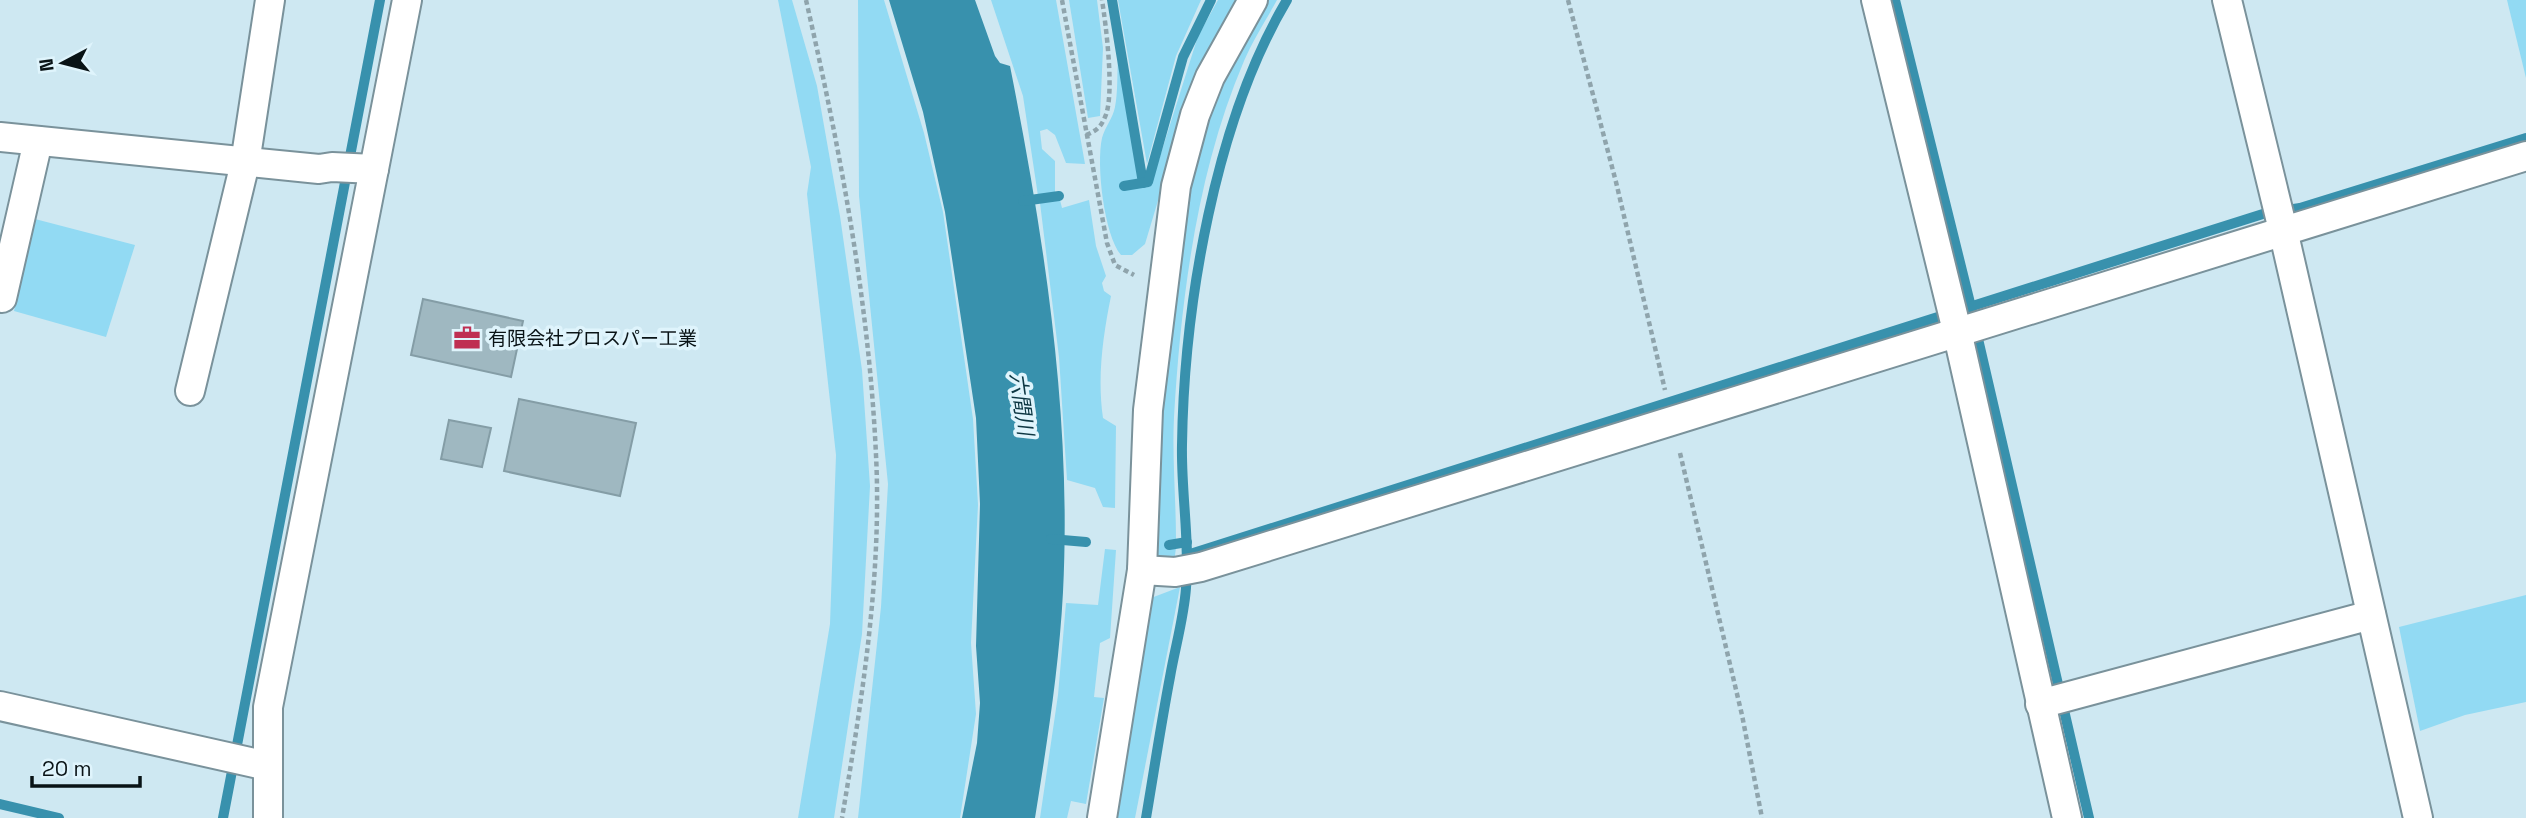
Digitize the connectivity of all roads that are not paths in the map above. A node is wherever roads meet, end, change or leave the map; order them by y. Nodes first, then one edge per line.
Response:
1 (270, 0) edge
2 (407, 0) edge
3 (1253, 0) edge
4 (1876, 0) edge
5 (2227, 0) edge
6 (0, 137) edge
7 (38, 141) junction
8 (2526, 156) edge
9 (245, 163) junction
10 (354, 168) junction
11 (2286, 221) junction
12 (2, 298) dead end
13 (1963, 321) junction
14 (190, 391) dead end
15 (1142, 570) junction
16 (2371, 615) junction
17 (2052, 700) junction
18 (0, 706) edge
19 (259, 764) junction
20 (268, 818) edge
21 (1101, 818) edge
22 (2067, 818) edge
23 (2418, 818) edge

1 - 9 street
2 - 10 street
3 - 15 street
4 - 13 street
5 - 11 street
6 - 7 street
7 - 9 street
7 - 12 street
8 - 11 street
9 - 10 street
9 - 14 street
10 - 19 street
11 - 13 street
11 - 16 street
13 - 15 street
13 - 17 street
15 - 21 street
16 - 17 street
16 - 23 street
17 - 22 street
18 - 19 street
19 - 20 street

